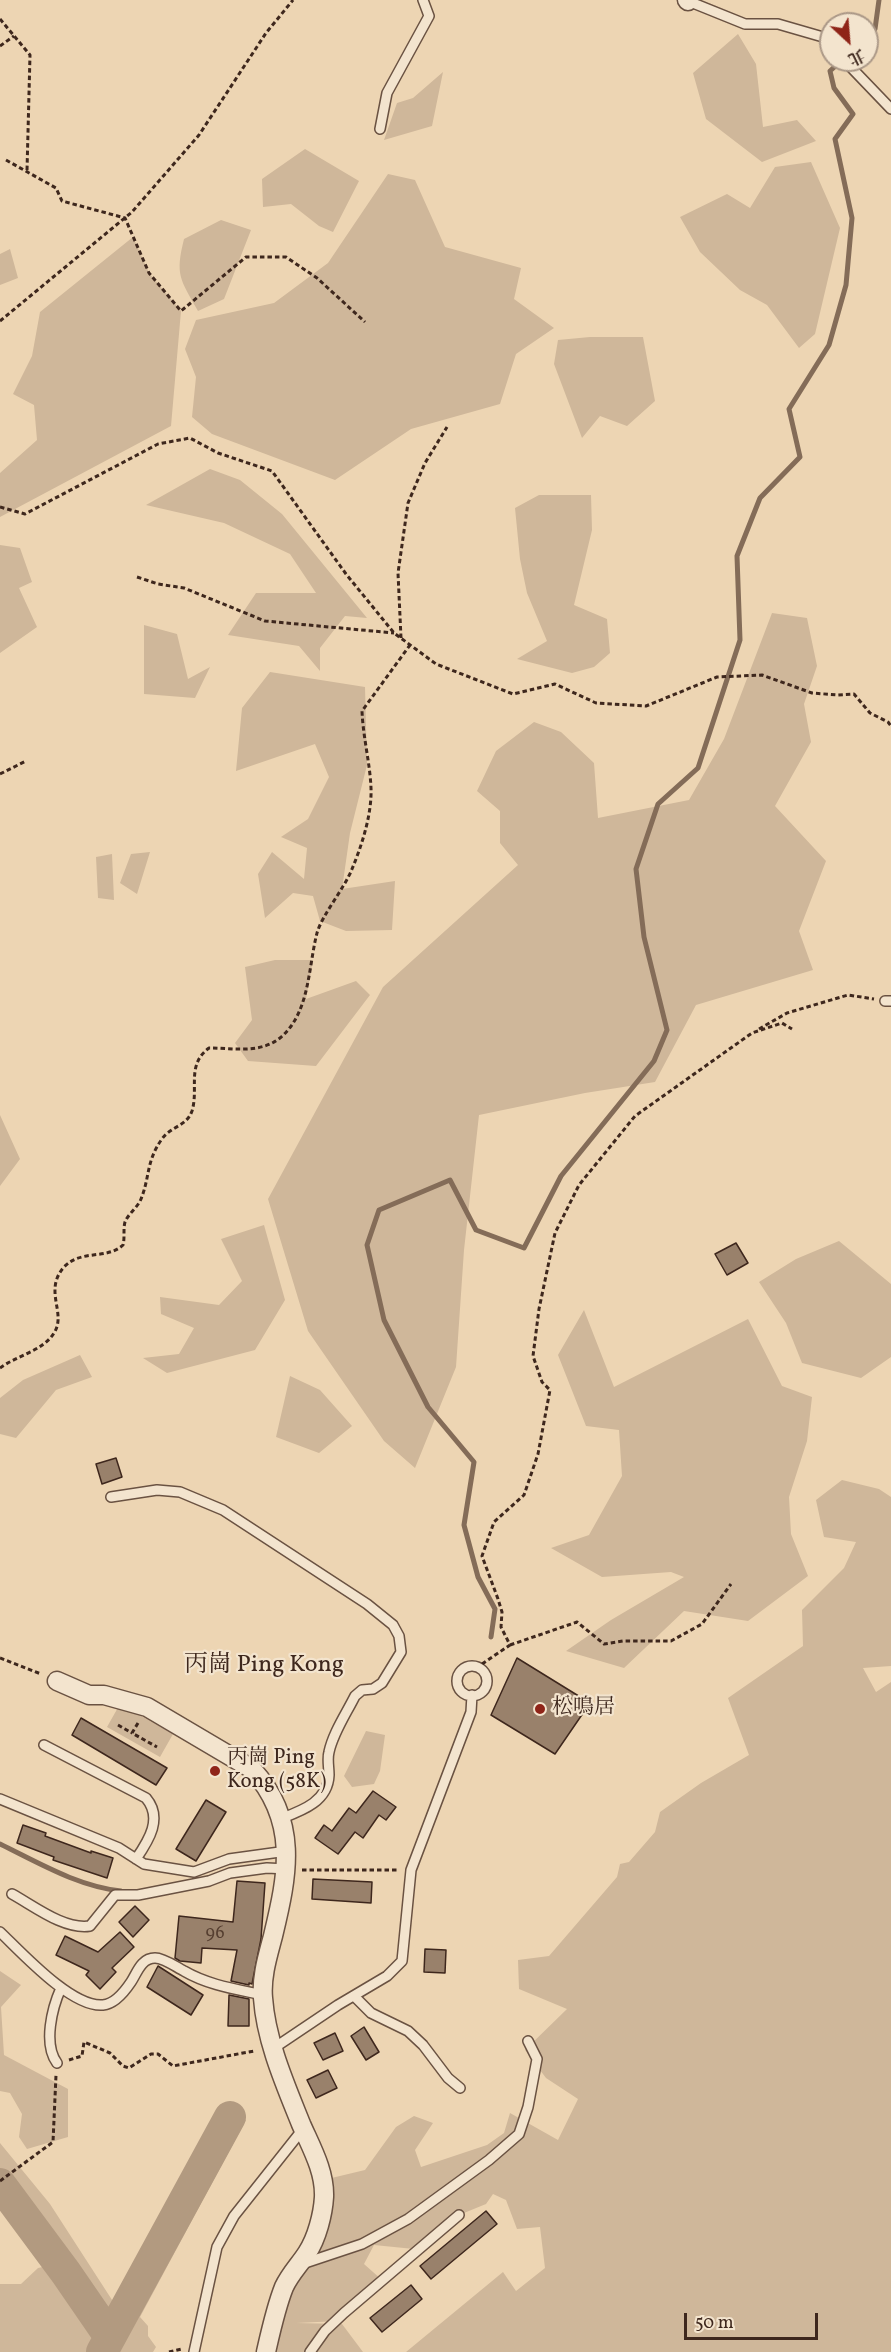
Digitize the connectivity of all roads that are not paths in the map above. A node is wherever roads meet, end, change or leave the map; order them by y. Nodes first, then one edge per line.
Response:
1 (423, 0) edge
2 (688, 0) edge
3 (819, 36) edge
4 (856, 72) edge
5 (891, 109) edge
6 (380, 129) dead end
7 (111, 1497) dead end
8 (57, 1681) road end
9 (471, 1695) dead end
10 (44, 1745) dead end
11 (0, 1799) edge
12 (279, 1819) junction
13 (136, 1859) junction
14 (287, 1860) junction
15 (12, 1894) dead end
16 (0, 1932) edge
17 (61, 1988) junction
18 (262, 1995) junction
19 (354, 1996) junction
20 (528, 2041) dead end
21 (274, 2048) junction
22 (57, 2063) road end
23 (460, 2088) dead end
24 (303, 2129) junction
25 (459, 2215) dead end
26 (297, 2265) junction
27 (194, 2352) edge
28 (266, 2352) edge
29 (310, 2352) edge

1 - 6 lane
2 - 3 lane
4 - 5 lane
7 - 12 lane
8 - 12 street
9 - 19 lane
10 - 13 lane
11 - 13 lane
12 - 14 street
13 - 14 lane
14 - 15 lane
14 - 18 street
16 - 17 lane
17 - 18 lane
17 - 22 lane
18 - 21 street
19 - 21 lane
19 - 23 lane
20 - 26 lane
21 - 24 street
24 - 26 street
24 - 27 lane
25 - 29 lane
26 - 28 street

